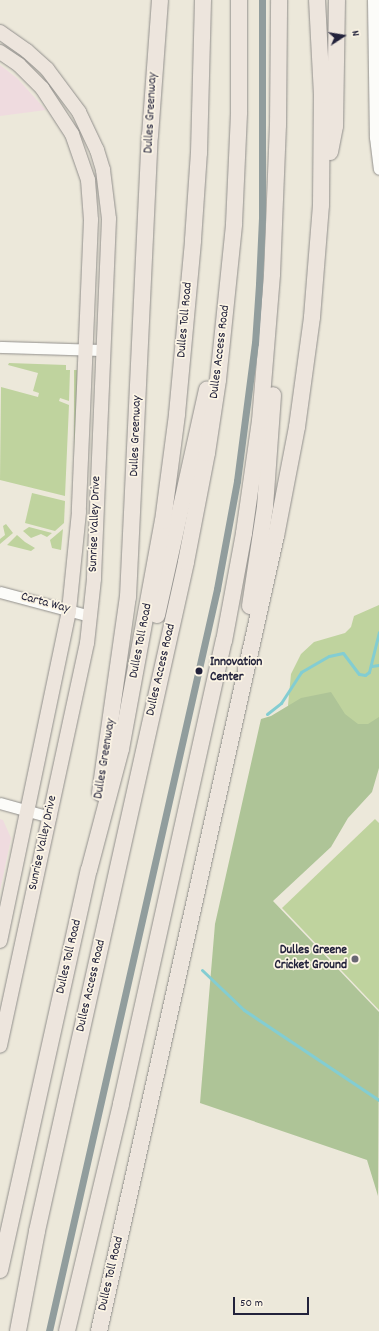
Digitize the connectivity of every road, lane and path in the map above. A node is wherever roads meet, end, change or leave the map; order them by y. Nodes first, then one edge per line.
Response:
1 (160, 0) edge
2 (203, 0) edge
3 (239, 0) edge
4 (279, 0) edge
5 (317, 0) edge
6 (337, 0) edge
7 (373, 0) edge
8 (0, 32) edge
9 (0, 52) edge
10 (277, 164) junction
11 (379, 169) edge
12 (321, 205) junction
13 (231, 260) junction
14 (0, 347) edge
15 (86, 349) junction
16 (104, 350) junction
17 (0, 592) edge
18 (69, 611) junction
19 (90, 616) junction
20 (121, 749) junction
21 (0, 803) edge
22 (27, 812) junction
23 (50, 818) junction
24 (204, 861) junction
25 (89, 870) junction
26 (0, 941) edge
27 (0, 1046) edge
28 (0, 1270) edge
29 (18, 1331) edge
30 (67, 1331) edge
31 (99, 1331) edge

1 - 25 highway, Dulles Greenway
2 - 20 highway, Dulles Toll Road
3 - 13 highway, Dulles Access Road
4 - 10 highway
5 - 12 highway
6 - 12 highway
7 - 11 street
8 - 16 main road, Sunrise Valley Drive
9 - 15 main road, Sunrise Valley Drive
10 - 24 highway
10 - 30 highway
12 - 24 highway, Dulles Toll Road
13 - 20 highway
13 - 29 highway, Dulles Access Road
14 - 15 street
15 - 16 street
15 - 18 main road, Sunrise Valley Drive
16 - 19 main road, Sunrise Valley Drive
17 - 18 street, Carta Way
18 - 19 street, Carta Way
18 - 22 main road, Sunrise Valley Drive
19 - 23 main road, Sunrise Valley Drive
20 - 25 highway, Dulles Toll Road
21 - 22 street
22 - 23 street
22 - 26 main road, Sunrise Valley Drive
23 - 27 main road, Sunrise Valley Drive
24 - 31 highway, Dulles Toll Road
25 - 28 highway, Dulles Toll Road

